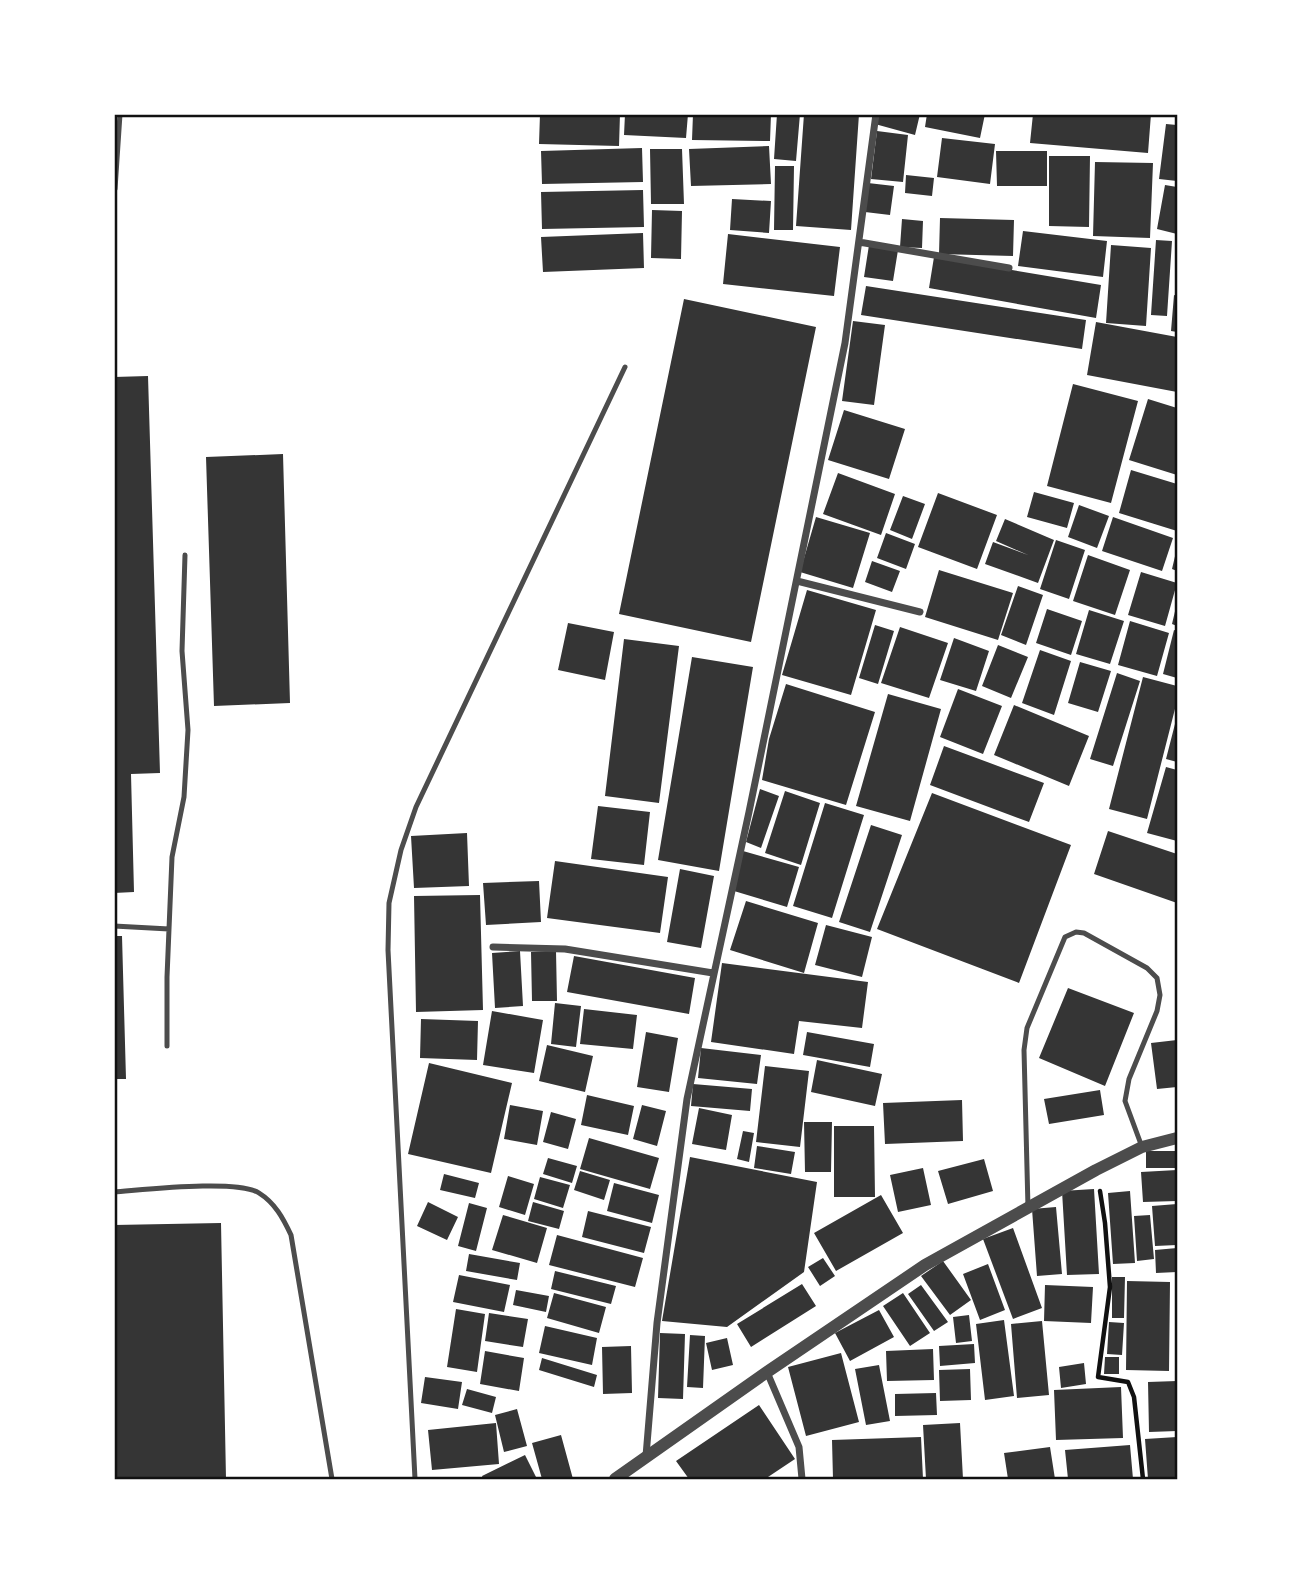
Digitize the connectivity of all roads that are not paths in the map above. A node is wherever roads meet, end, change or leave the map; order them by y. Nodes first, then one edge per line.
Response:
1 (120, 114) edge
2 (876, 114) edge
3 (116, 189) dead end
4 (859, 242) junction
5 (1009, 268) dead end
6 (625, 367) dead end
7 (185, 555) dead end
8 (797, 581) junction
9 (920, 612) dead end
10 (114, 926) edge
11 (170, 929) junction
12 (494, 947) dead end
13 (713, 973) junction
14 (167, 1046) dead end
15 (1177, 1138) edge
16 (1142, 1147) junction
17 (114, 1192) edge
18 (1028, 1208) junction
19 (766, 1372) junction
20 (646, 1457) junction
21 (332, 1479) edge
22 (415, 1479) edge
23 (615, 1479) edge
24 (802, 1479) edge

1 - 3 lane
2 - 4 street
4 - 5 street
4 - 8 street
6 - 22 lane
7 - 11 lane
8 - 9 street
8 - 13 street
10 - 11 lane
11 - 14 lane
12 - 13 street
13 - 20 street
15 - 16 street
16 - 18 street
16 - 18 lane
17 - 21 lane
18 - 19 street
19 - 20 street
19 - 24 street
20 - 23 street

